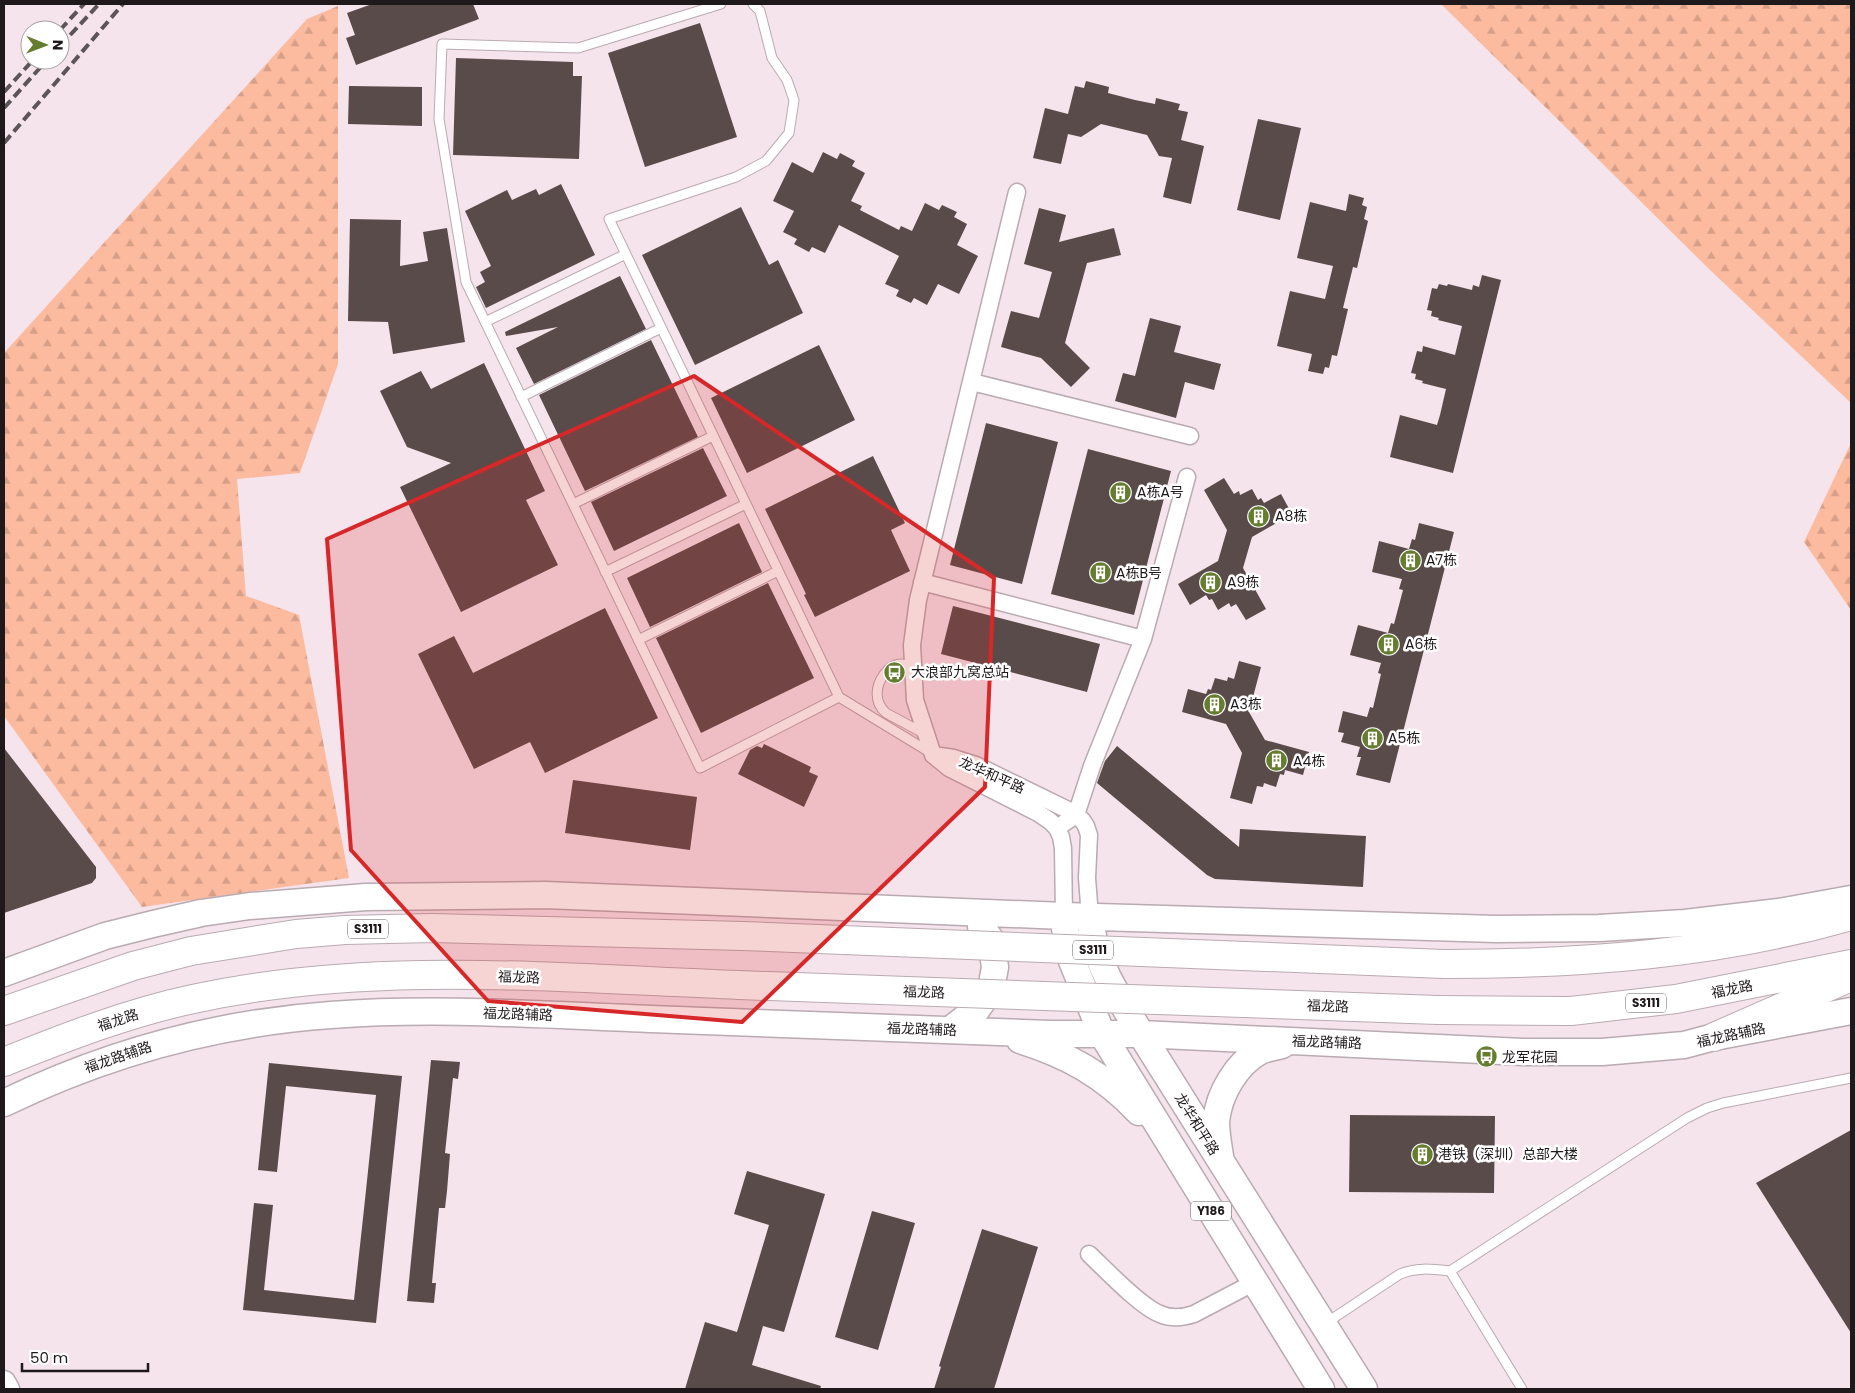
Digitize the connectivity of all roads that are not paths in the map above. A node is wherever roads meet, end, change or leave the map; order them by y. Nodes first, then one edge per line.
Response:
1 (721, 4) edge
2 (753, 4) edge
3 (1017, 192) dead end
4 (626, 254) junction
5 (485, 322) junction
6 (661, 328) junction
7 (972, 382) junction
8 (521, 397) junction
9 (713, 436) junction
10 (1190, 436) dead end
11 (1187, 477) dead end
12 (573, 504) junction
13 (746, 504) junction
14 (778, 571) junction
15 (606, 572) junction
16 (922, 582) junction
17 (1143, 639) junction
18 (638, 640) junction
19 (912, 672) junction
20 (839, 697) junction
21 (925, 734) junction
22 (933, 755) junction
23 (1076, 815) junction
24 (1057, 828) junction
25 (1851, 899) edge
26 (959, 911) junction
27 (1064, 916) junction
28 (1851, 916) edge
29 (1090, 917) junction
30 (1851, 964) edge
31 (4, 973) edge
32 (1851, 977) edge
33 (4, 1011) edge
34 (1851, 1011) edge
35 (950, 1030) junction
36 (980, 1031) junction
37 (1102, 1034) junction
38 (1141, 1034) junction
39 (1714, 1037) junction
40 (1293, 1042) junction
41 (4, 1062) edge
42 (1851, 1078) edge
43 (4, 1103) edge
44 (1168, 1142) junction
45 (1221, 1161) junction
46 (1089, 1254) dead end
47 (1450, 1271) junction
48 (1255, 1282) junction
49 (1324, 1324) junction
50 (4, 1382) edge
51 (8, 1389) edge
52 (1321, 1389) edge
53 (1364, 1389) edge
54 (1522, 1389) edge

1 - 5 lane
2 - 4 lane
3 - 7 street
4 - 5 lane
4 - 6 lane
5 - 8 lane
6 - 8 lane
6 - 9 lane
7 - 10 street
7 - 16 street
8 - 12 lane
9 - 12 lane
9 - 13 lane
11 - 17 street
12 - 15 lane
13 - 14 lane
13 - 15 lane
14 - 18 lane
14 - 20 lane
15 - 18 lane
16 - 17 street
16 - 19 street
17 - 23 street
18 - 20 lane
19 - 21 street
19 - 21 lane
20 - 22 lane
21 - 22 street
22 - 23 street, 龙华和平路
22 - 24 street, 龙华和平路
23 - 24 street
23 - 29 street, 龙华和平路
24 - 27 street
25 - 29 main road
26 - 27 main road
26 - 31 main road
26 - 35 main road
27 - 29 main road
27 - 37 main road, Y186
28 - 33 highway, S3111, bridge
29 - 38 main road, 龙华和平路 / Y186
30 - 41 highway, 福龙路 / S3111, bridge
32 - 39 highway
34 - 39 main road, 福龙路辅路
35 - 36 main road, 福龙路辅路
35 - 43 main road, 福龙路辅路
36 - 37 main road, 福龙路辅路
36 - 44 main road
37 - 38 main road, 福龙路辅路
37 - 44 main road, Y186
38 - 40 main road, 福龙路辅路
38 - 45 main road, 龙华和平路 / Y186
39 - 40 main road, 福龙路辅路
40 - 45 main road
42 - 47 lane
44 - 48 main road, Y186
45 - 49 main road, 龙华和平路 / Y186
46 - 48 street
47 - 49 lane
47 - 54 lane
48 - 52 main road, Y186
49 - 53 main road, 龙华和平路 / Y186
50 - 51 main road

